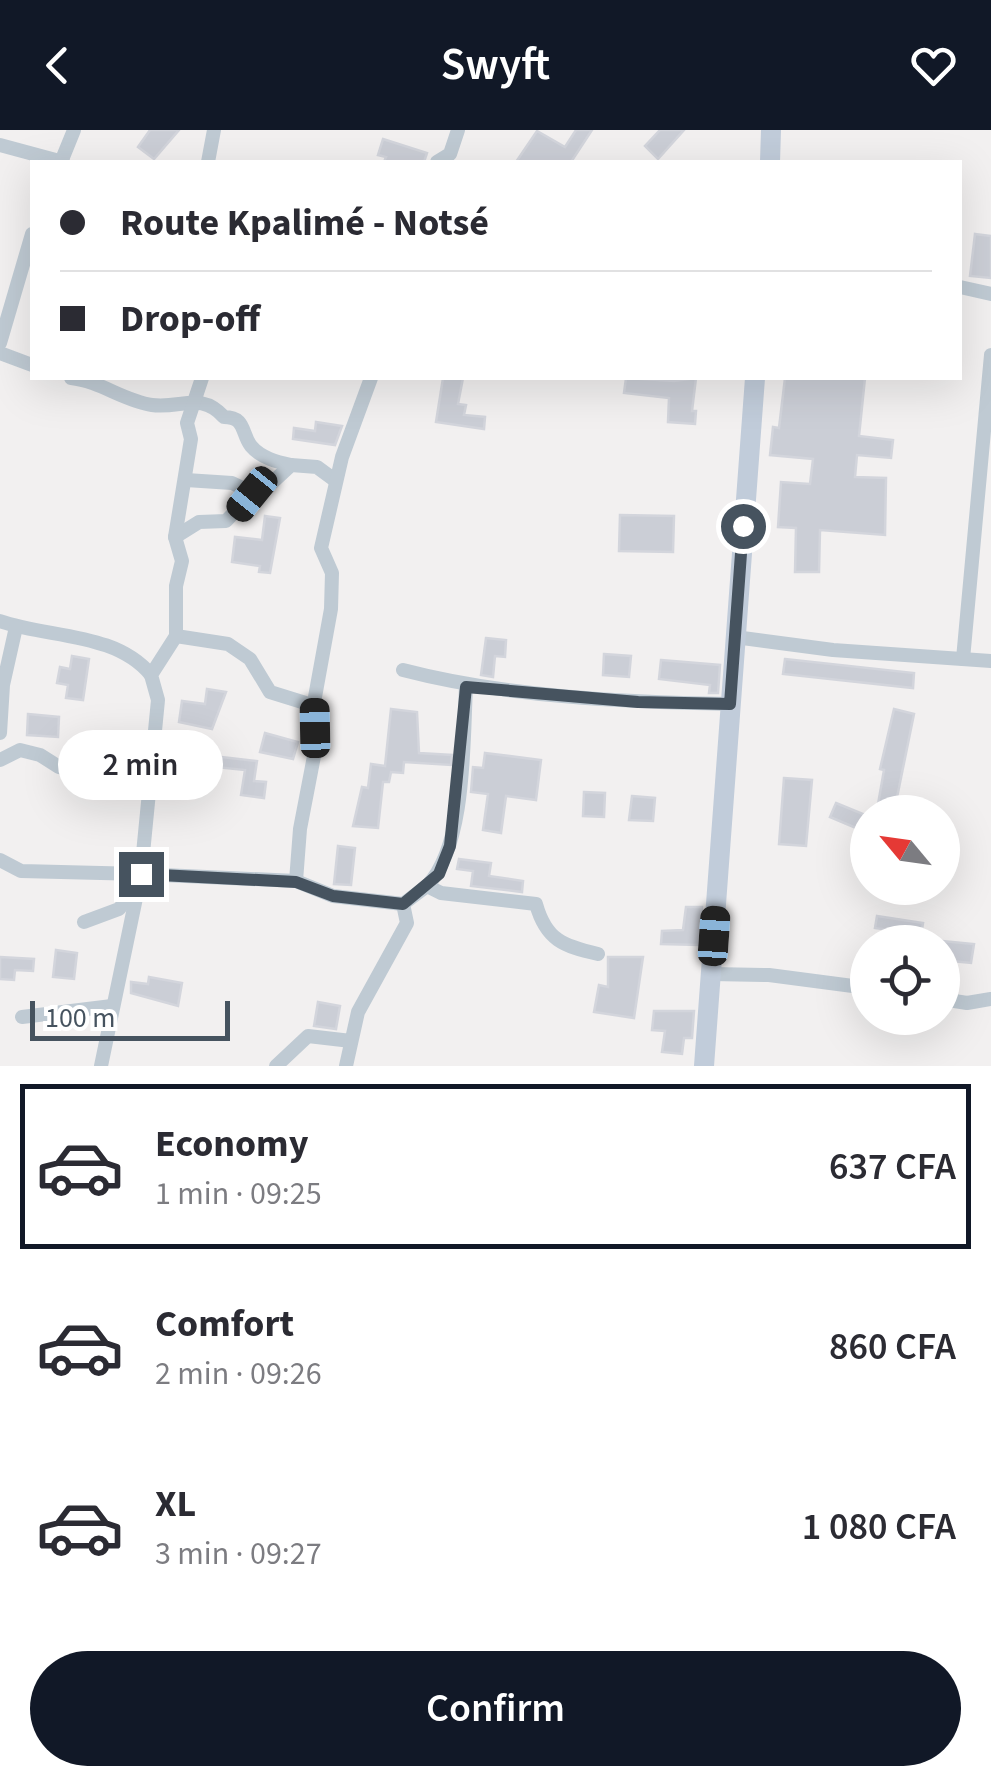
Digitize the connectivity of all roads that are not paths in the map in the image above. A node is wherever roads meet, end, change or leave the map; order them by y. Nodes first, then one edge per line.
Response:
1 (74, 130) edge
2 (214, 130) edge
3 (458, 130) edge
4 (771, 130) edge
5 (0, 145) edge
6 (46, 160) edge
7 (63, 160) edge
8 (208, 160) edge
9 (441, 160) edge
10 (770, 160) edge
11 (30, 241) edge
12 (962, 287) edge
13 (991, 294) edge
14 (0, 343) edge
15 (0, 353) edge
16 (991, 355) edge
17 (30, 364) edge
18 (88, 380) edge
19 (201, 380) edge
20 (370, 380) edge
21 (755, 380) edge
22 (195, 400) junction
23 (291, 466) junction
24 (186, 480) junction
25 (336, 481) junction
26 (252, 494) junction
27 (175, 537) junction
28 (0, 621) edge
29 (16, 627) junction
30 (176, 636) junction
31 (734, 637) junction
32 (963, 659) junction
33 (991, 661) edge
34 (404, 670) dead end
35 (151, 675) junction
36 (466, 687) junction
37 (730, 704) junction
38 (315, 706) junction
39 (1, 730) edge
40 (20, 750) junction
41 (0, 760) edge
42 (153, 777) junction
43 (0, 860) edge
44 (140, 879) junction
45 (296, 882) junction
46 (427, 886) junction
47 (403, 904) junction
48 (84, 922) dead end
49 (598, 954) dead end
50 (711, 974) junction
51 (850, 986) edge
52 (991, 998) edge
53 (960, 1002) edge
54 (112, 1006) junction
55 (22, 1016) dead end
56 (351, 1041) junction
57 (101, 1066) edge
58 (276, 1066) edge
59 (346, 1066) edge
60 (704, 1066) edge

1 - 7 street
2 - 8 street
3 - 9 street
4 - 10 main road
5 - 6 street
11 - 14 street
12 - 13 street
15 - 17 street
16 - 32 street
18 - 22 street
19 - 22 street
20 - 25 street
21 - 31 main road
22 - 23 street
22 - 24 street
23 - 25 street
23 - 26 street
24 - 26 street
24 - 27 street
25 - 38 street
26 - 27 street
27 - 30 street
28 - 29 street
29 - 35 street
29 - 39 street
30 - 35 street
30 - 38 street
31 - 32 street
31 - 37 main road
32 - 33 street
34 - 36 street
35 - 42 street
36 - 37 street
36 - 46 street
37 - 50 main road
38 - 45 street
39 - 40 street
40 - 41 street
40 - 42 street
42 - 44 street
43 - 44 street
44 - 45 street
44 - 48 street
44 - 54 street
45 - 47 street
46 - 47 street
46 - 49 street
47 - 56 street
50 - 51 street
50 - 60 main road
52 - 53 street
54 - 55 street
54 - 57 street
56 - 58 street
56 - 59 street

